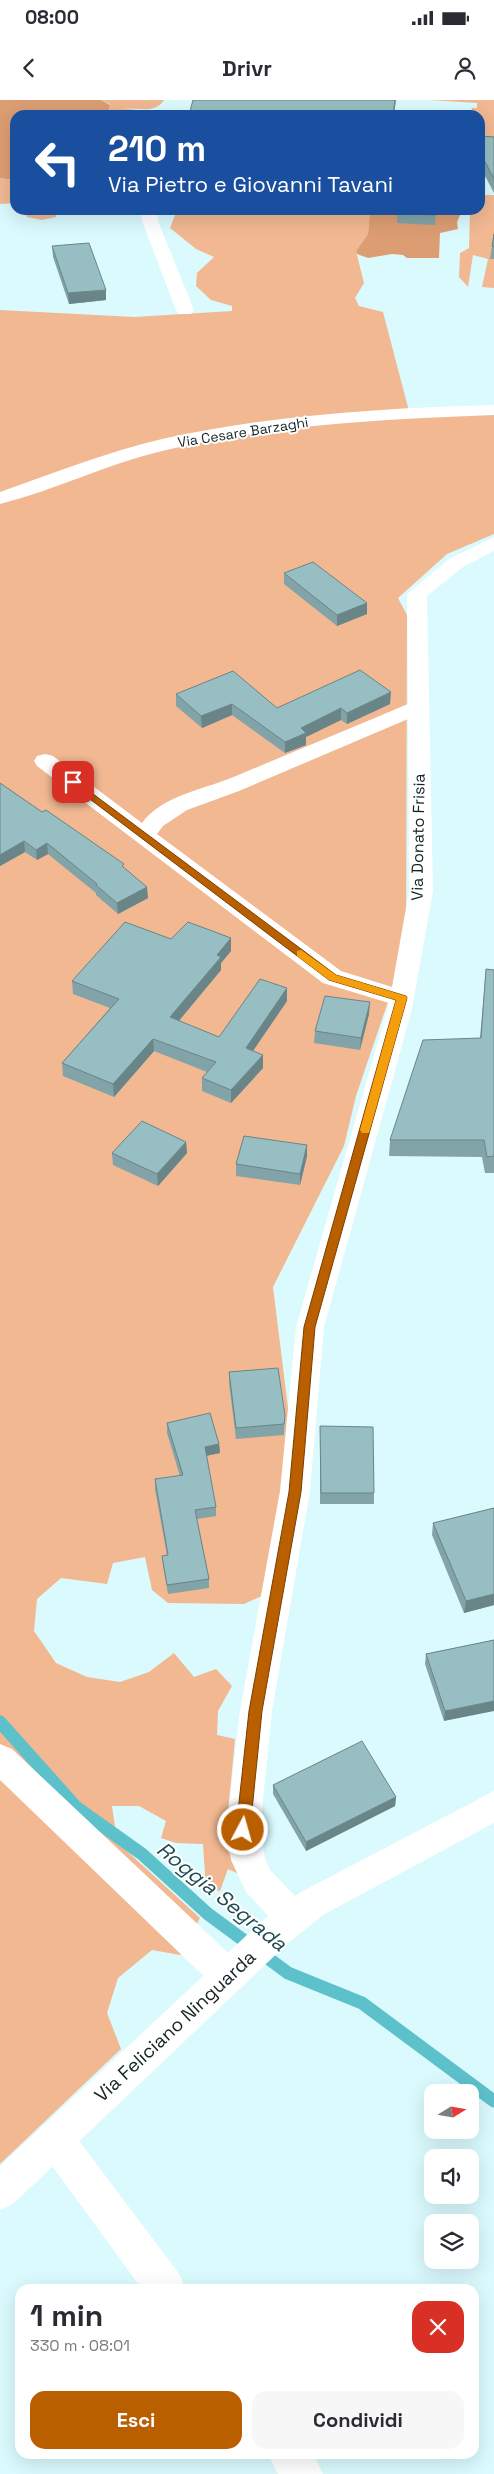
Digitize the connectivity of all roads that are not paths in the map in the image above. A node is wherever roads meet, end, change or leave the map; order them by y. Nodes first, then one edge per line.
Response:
1 (150, 215) edge
2 (185, 310) dead end
3 (494, 410) edge
4 (0, 498) edge
5 (494, 543) edge
6 (418, 707) junction
7 (45, 761) dead end
8 (144, 836) junction
9 (402, 998) junction
10 (0, 1759) edge
11 (494, 1806) edge
12 (283, 1926) junction
13 (233, 1972) junction
14 (55, 2139) junction
15 (0, 2191) edge
16 (162, 2284) edge
17 (292, 2459) edge
18 (303, 2474) edge

1 - 2 street
3 - 4 street, Via Cesare Barzaghi
5 - 6 street, Via Donato Frisia
6 - 8 street
6 - 9 street, Via Donato Frisia
7 - 8 street
8 - 9 street
9 - 12 street, Via Donato Frisia
10 - 13 street
11 - 12 street, Via Feliciano Ninguarda
12 - 13 street, Via Feliciano Ninguarda
13 - 14 street, Via Feliciano Ninguarda
14 - 15 street, Via Feliciano Ninguarda
14 - 16 street
17 - 18 street

